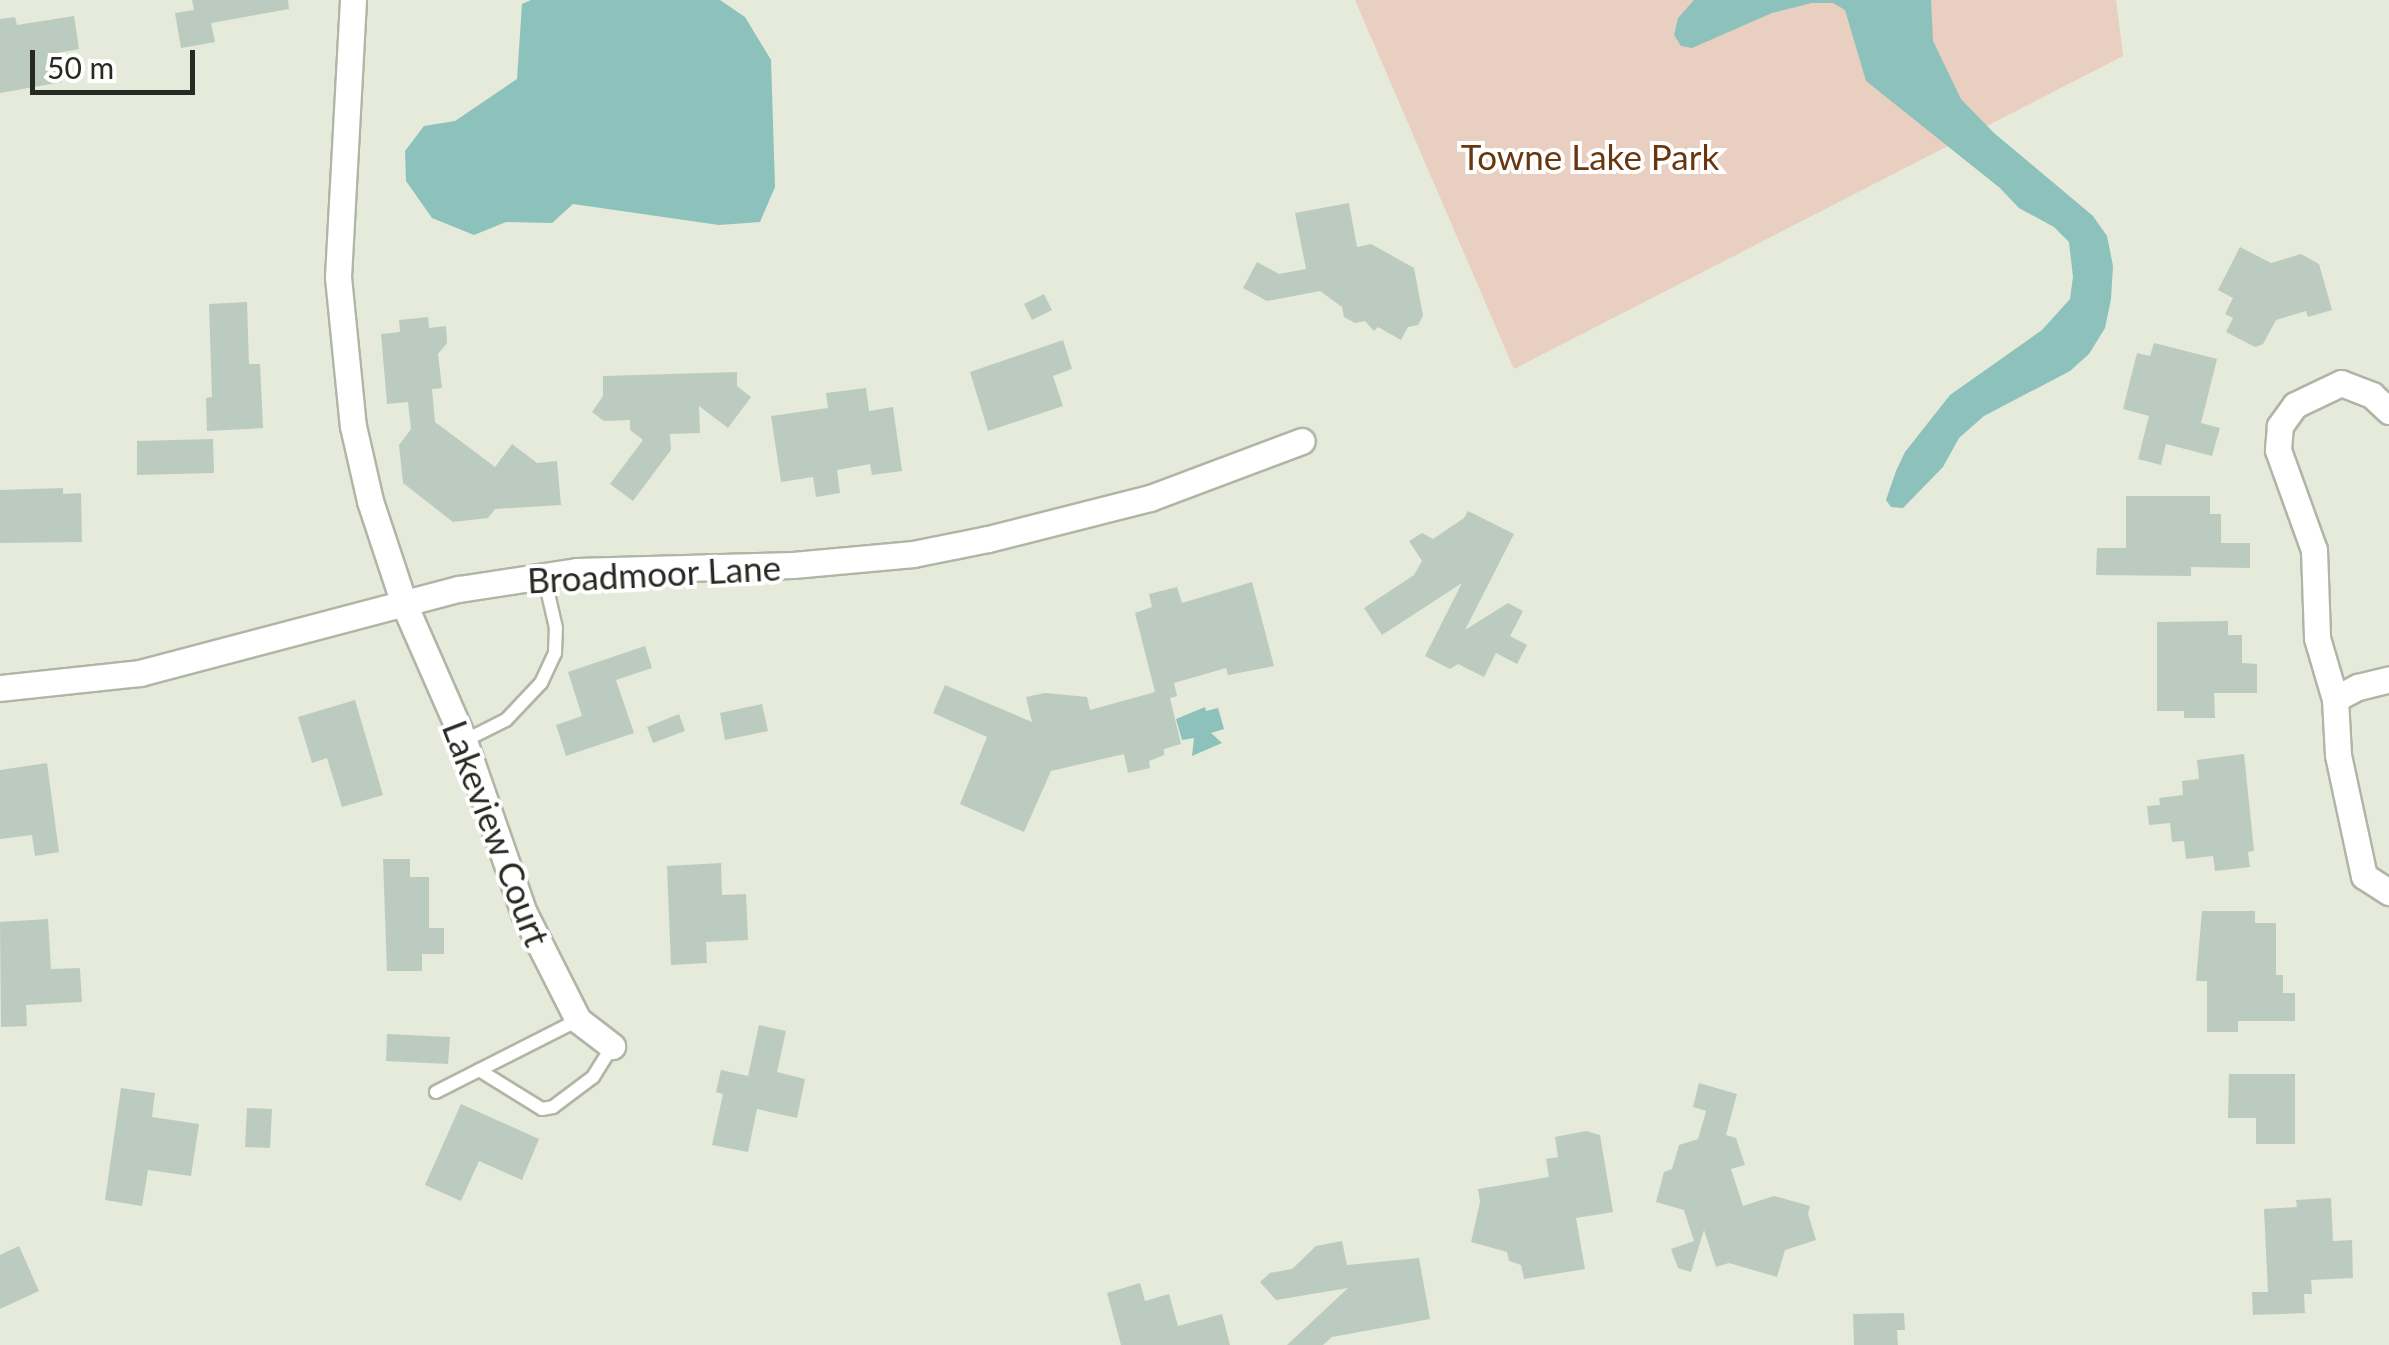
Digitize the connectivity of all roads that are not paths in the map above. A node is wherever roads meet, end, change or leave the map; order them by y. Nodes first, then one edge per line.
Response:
1 (352, 0) edge
2 (2389, 411) edge
3 (1302, 441) dead end
4 (544, 576) junction
5 (404, 604) junction
6 (2389, 679) edge
7 (0, 688) edge
8 (2335, 699) junction
9 (464, 741) junction
10 (2389, 892) edge
11 (578, 1020) junction
12 (612, 1046) joint
13 (480, 1070) junction
14 (436, 1092) dead end

1 - 5 street, Lakeview Court
2 - 8 street
3 - 4 street, Broadmoor Lane
4 - 5 street, Broadmoor Lane
4 - 9 lane
5 - 7 street, Broadmoor Lane
5 - 9 street, Lakeview Court
6 - 8 street
8 - 10 street
9 - 11 street, Lakeview Court
11 - 12 street, Lakeview Court
11 - 13 lane
12 - 13 lane
13 - 14 lane

